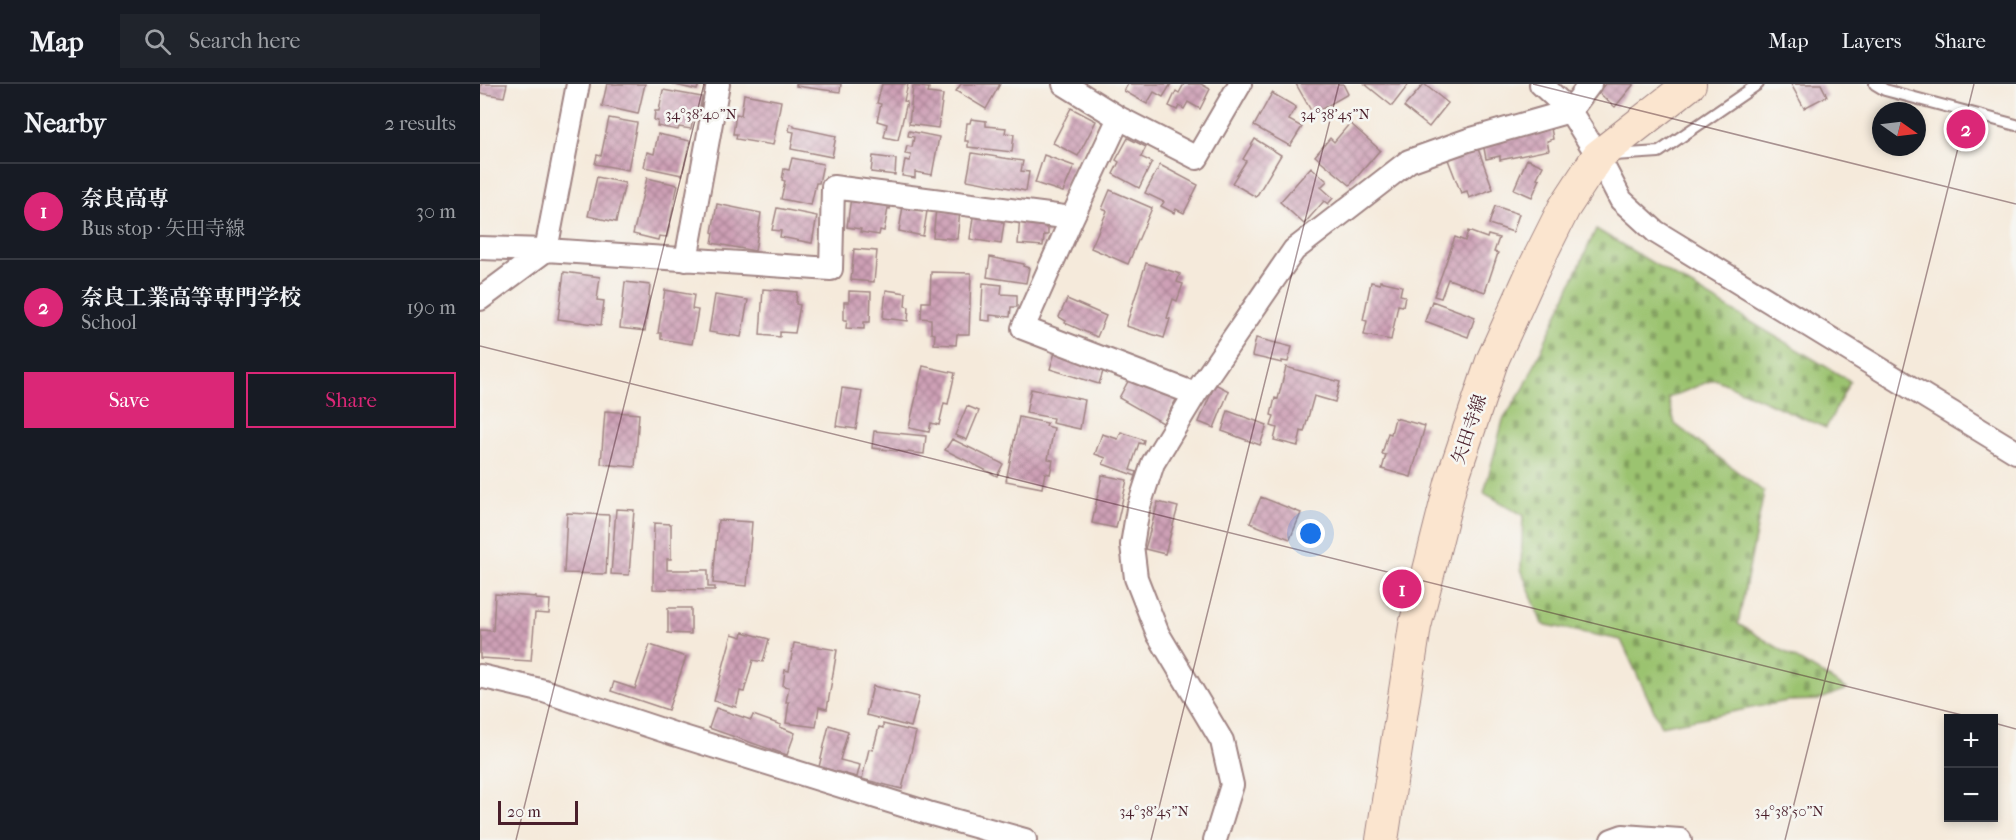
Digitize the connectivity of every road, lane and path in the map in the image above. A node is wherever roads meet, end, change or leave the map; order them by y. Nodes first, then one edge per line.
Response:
1 (578, 84) edge
2 (718, 84) edge
3 (1064, 84) edge
4 (1240, 84) edge
5 (1541, 84) edge
6 (1590, 84) edge
7 (1690, 84) edge
8 (1758, 84) edge
9 (1875, 84) edge
10 (1570, 111) junction
11 (1119, 118) junction
12 (2016, 125) edge
13 (1598, 156) junction
14 (1071, 218) junction
15 (480, 248) edge
16 (546, 250) junction
17 (686, 260) junction
18 (480, 299) edge
19 (1195, 394) junction
20 (2016, 452) edge
21 (480, 676) edge
22 (1025, 840) edge
23 (1215, 840) edge
24 (1382, 840) edge
25 (1612, 840) edge
26 (1680, 840) edge

1 - 16 street
2 - 17 street
3 - 11 street
4 - 11 street
5 - 10 street
6 - 10 street
7 - 13 main road, 矢田寺線
8 - 13 lane
9 - 12 lane
10 - 13 street
10 - 19 street
11 - 14 street
13 - 20 street
13 - 24 main road, 矢田寺線
14 - 17 street
14 - 19 street
15 - 16 street
16 - 17 street
16 - 18 street
19 - 23 street
21 - 22 street
25 - 26 street

